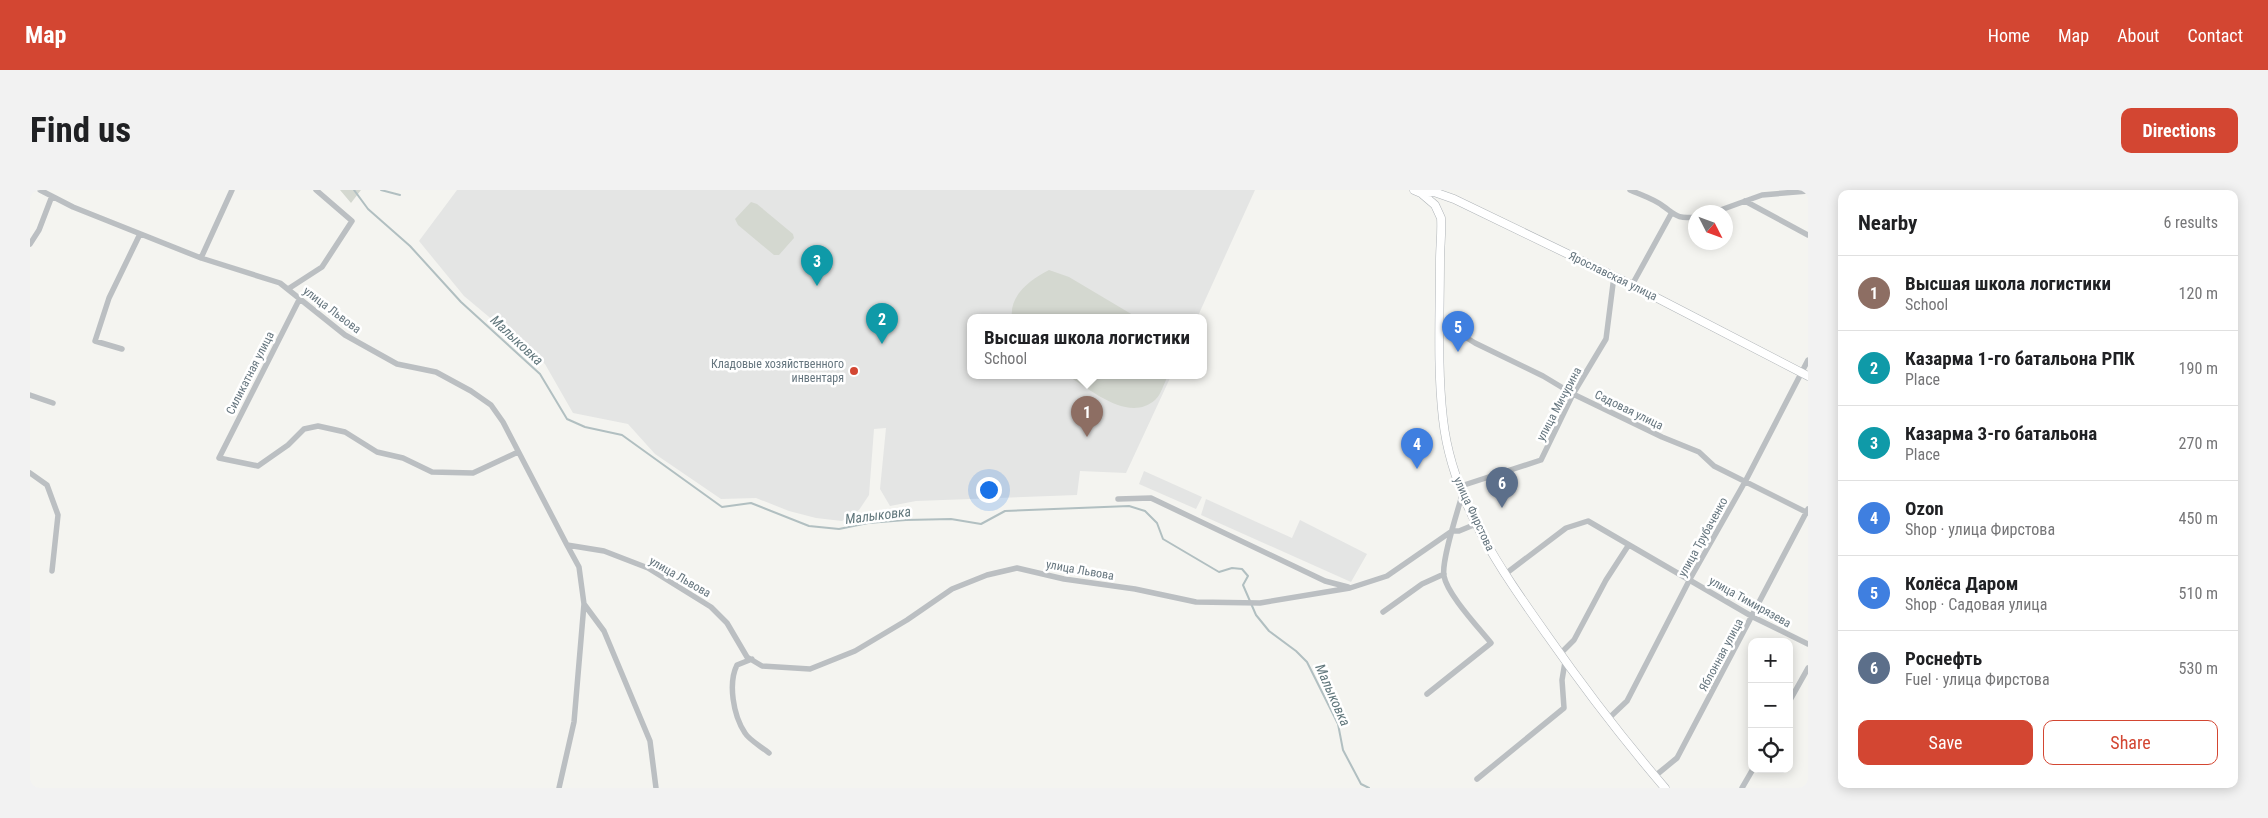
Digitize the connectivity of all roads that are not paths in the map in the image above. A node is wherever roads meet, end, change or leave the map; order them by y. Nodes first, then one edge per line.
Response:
1 (40, 190) edge
2 (232, 190) edge
3 (316, 190) edge
4 (1630, 190) edge
5 (1418, 191) edge
6 (1434, 191) edge
7 (1808, 191) edge
8 (52, 196) junction
9 (1431, 200) junction
10 (1745, 201) junction
11 (1733, 205) edge
12 (1671, 214) junction
13 (1688, 218) edge
14 (140, 234) junction
15 (1808, 235) edge
16 (30, 244) edge
17 (201, 258) junction
18 (1614, 276) junction
19 (1632, 285) junction
20 (288, 289) junction
21 (300, 298) junction
22 (1440, 330) junction
23 (122, 349) dead end
24 (1808, 360) edge
25 (1805, 374) edge
26 (1573, 394) junction
27 (30, 395) edge
28 (53, 403) dead end
29 (518, 452) junction
30 (30, 473) edge
31 (1746, 480) junction
32 (1462, 489) junction
33 (1118, 499) dead end
34 (1808, 511) edge
35 (1476, 524) junction
36 (1452, 531) junction
37 (567, 545) junction
38 (1628, 546) junction
39 (52, 571) dead end
40 (1444, 574) junction
41 (1504, 575) junction
42 (1690, 580) junction
43 (1350, 588) junction
44 (584, 604) junction
45 (1383, 612) dead end
46 (1753, 617) junction
47 (1808, 644) edge
48 (1560, 654) junction
49 (752, 659) junction
50 (1565, 662) junction
51 (1808, 668) edge
52 (1427, 694) dead end
53 (1793, 695) edge
54 (1608, 719) junction
55 (769, 753) dead end
56 (1750, 773) edge
57 (1655, 776) junction
58 (1477, 780) dead end
59 (560, 788) edge
60 (656, 788) edge
61 (1665, 788) edge
62 (1742, 788) edge

1 - 8 street, улица Львова
2 - 17 street
3 - 20 street
4 - 12 street
5 - 6 main road, Ярославская улица
5 - 9 main road, улица Фирстова
6 - 9 main road
6 - 18 main road, Ярославская улица
7 - 10 street
8 - 14 street, улица Львова
8 - 16 street
9 - 22 main road, улица Фирстова
10 - 11 street
10 - 15 street
12 - 13 street
12 - 19 street
14 - 17 street, улица Львова
14 - 23 street
17 - 20 street, улица Львова
18 - 19 main road, Ярославская улица
18 - 26 street, улица Мичурина
19 - 25 main road, Ярославская улица
20 - 21 street, улица Львова
21 - 29 street, улица Львова
21 - 29 street, Силикатная улица
22 - 26 street, Садовая улица
22 - 32 main road, улица Фирстова
24 - 25 street, улица Трубаченко
25 - 31 street, улица Трубаченко
26 - 31 street, Садовая улица
26 - 32 street, улица Мичурина
27 - 28 street
29 - 37 street, улица Львова
30 - 39 street
31 - 34 street, Садовая улица
31 - 42 street, улица Трубаченко
32 - 35 main road, улица Фирстова
32 - 36 street
33 - 43 street
34 - 46 street, Яблонная улица
35 - 36 street, улица Львова
35 - 41 main road, улица Фирстова
36 - 40 street
36 - 43 street, улица Львова
37 - 44 street
37 - 49 street, улица Львова
38 - 41 street, улица Тимирязева
38 - 42 street, улица Тимирязева
38 - 48 street
40 - 45 street
40 - 52 street
41 - 48 main road, улица Фирстова
42 - 46 street, улица Тимирязева
42 - 54 street, улица Трубаченко
43 - 49 street, улица Львова
44 - 59 street
44 - 60 street
46 - 47 street, улица Тимирязева
46 - 57 street, Яблонная улица
48 - 50 main road, улица Фирстова
49 - 55 street
50 - 54 main road, улица Фирстова
50 - 58 street
51 - 53 street
54 - 57 main road, улица Фирстова
56 - 62 street
57 - 61 main road, улица Фирстова

